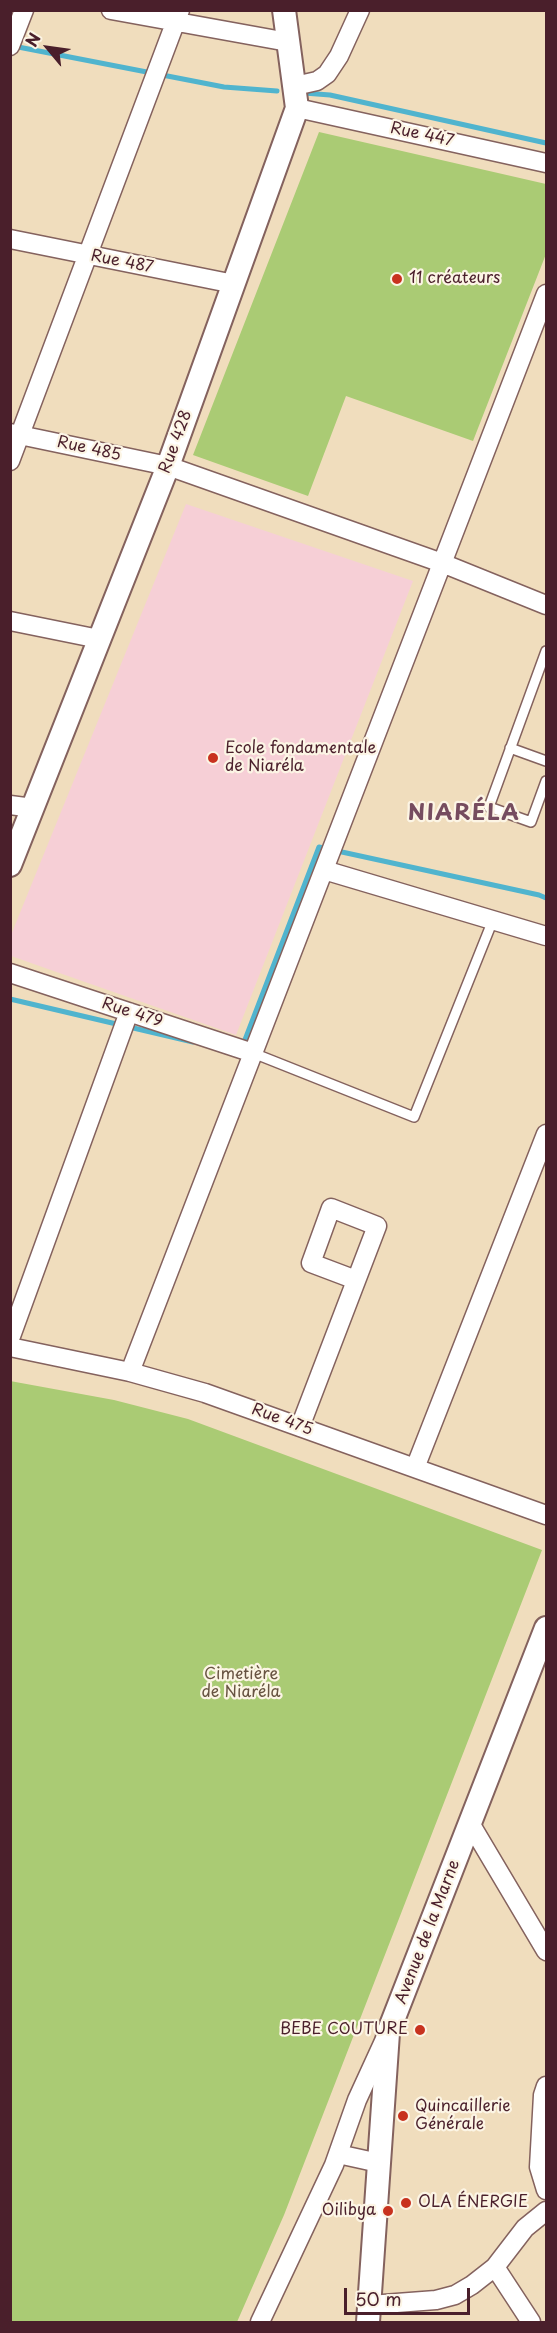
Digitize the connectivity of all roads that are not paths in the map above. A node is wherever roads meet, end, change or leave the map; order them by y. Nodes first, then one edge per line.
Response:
1 (24, 10) edge
2 (111, 10) edge
3 (284, 10) edge
4 (360, 10) edge
5 (178, 16) edge
6 (13, 39) edge
7 (288, 42) junction
8 (296, 97) junction
9 (546, 163) edge
10 (10, 240) edge
11 (88, 255) junction
12 (234, 284) junction
13 (546, 294) edge
14 (539, 337) edge
15 (16, 434) edge
16 (10, 462) edge
17 (168, 466) junction
18 (442, 563) junction
19 (546, 605) edge
20 (10, 621) edge
21 (99, 639) junction
22 (546, 651) edge
23 (510, 748) junction
24 (546, 761) edge
25 (546, 781) edge
26 (10, 805) edge
27 (33, 808) junction
28 (10, 865) edge
29 (324, 870) junction
30 (493, 920) junction
31 (546, 936) edge
32 (10, 973) edge
33 (129, 1012) junction
34 (253, 1053) junction
35 (546, 1134) edge
36 (356, 1280) dead end
37 (10, 1339) edge
38 (10, 1347) edge
39 (130, 1372) junction
40 (300, 1426) junction
41 (415, 1468) junction
42 (546, 1515) edge
43 (546, 1628) edge
44 (470, 1823) junction
45 (546, 1951) edge
46 (388, 2033) junction
47 (546, 2086) edge
48 (338, 2154) junction
49 (380, 2163) junction
50 (546, 2190) edge
51 (546, 2211) edge
52 (495, 2267) junction
53 (369, 2314) edge
54 (260, 2322) edge
55 (531, 2322) edge

1 - 6 street
2 - 5 street
3 - 7 street, Rue 428
4 - 8 street
5 - 7 street
5 - 11 street
7 - 8 street, Rue 428
8 - 9 street, Rue 447
8 - 12 street, Rue 428
10 - 11 street, Rue 487
11 - 12 street, Rue 487
11 - 15 street
12 - 17 street, Rue 428
13 - 14 street
14 - 18 street
15 - 16 street
15 - 17 street, Rue 485
17 - 18 street, Rue 485
17 - 21 street, Rue 428
18 - 19 street, Rue 485
18 - 29 street
20 - 21 street
21 - 27 street, Rue 428
22 - 23 lane
23 - 24 lane
23 - 25 lane
26 - 27 street
27 - 28 street, Rue 428
29 - 30 street
29 - 34 street
30 - 31 street
30 - 34 lane
32 - 33 street, Rue 479
33 - 34 street, Rue 479
33 - 37 street
34 - 39 street
35 - 41 street
36 - 40 street
38 - 39 street, Rue 475
39 - 40 street, Rue 475
40 - 41 street, Rue 475
41 - 42 street, Rue 475
43 - 44 street, Avenue de la Marne
44 - 45 street
44 - 46 street, Avenue de la Marne
46 - 48 street
46 - 49 street, Avenue de la Marne
47 - 50 street
48 - 49 street
48 - 54 street
49 - 53 street, Avenue de la Marne
51 - 52 street
52 - 53 street
52 - 55 street

